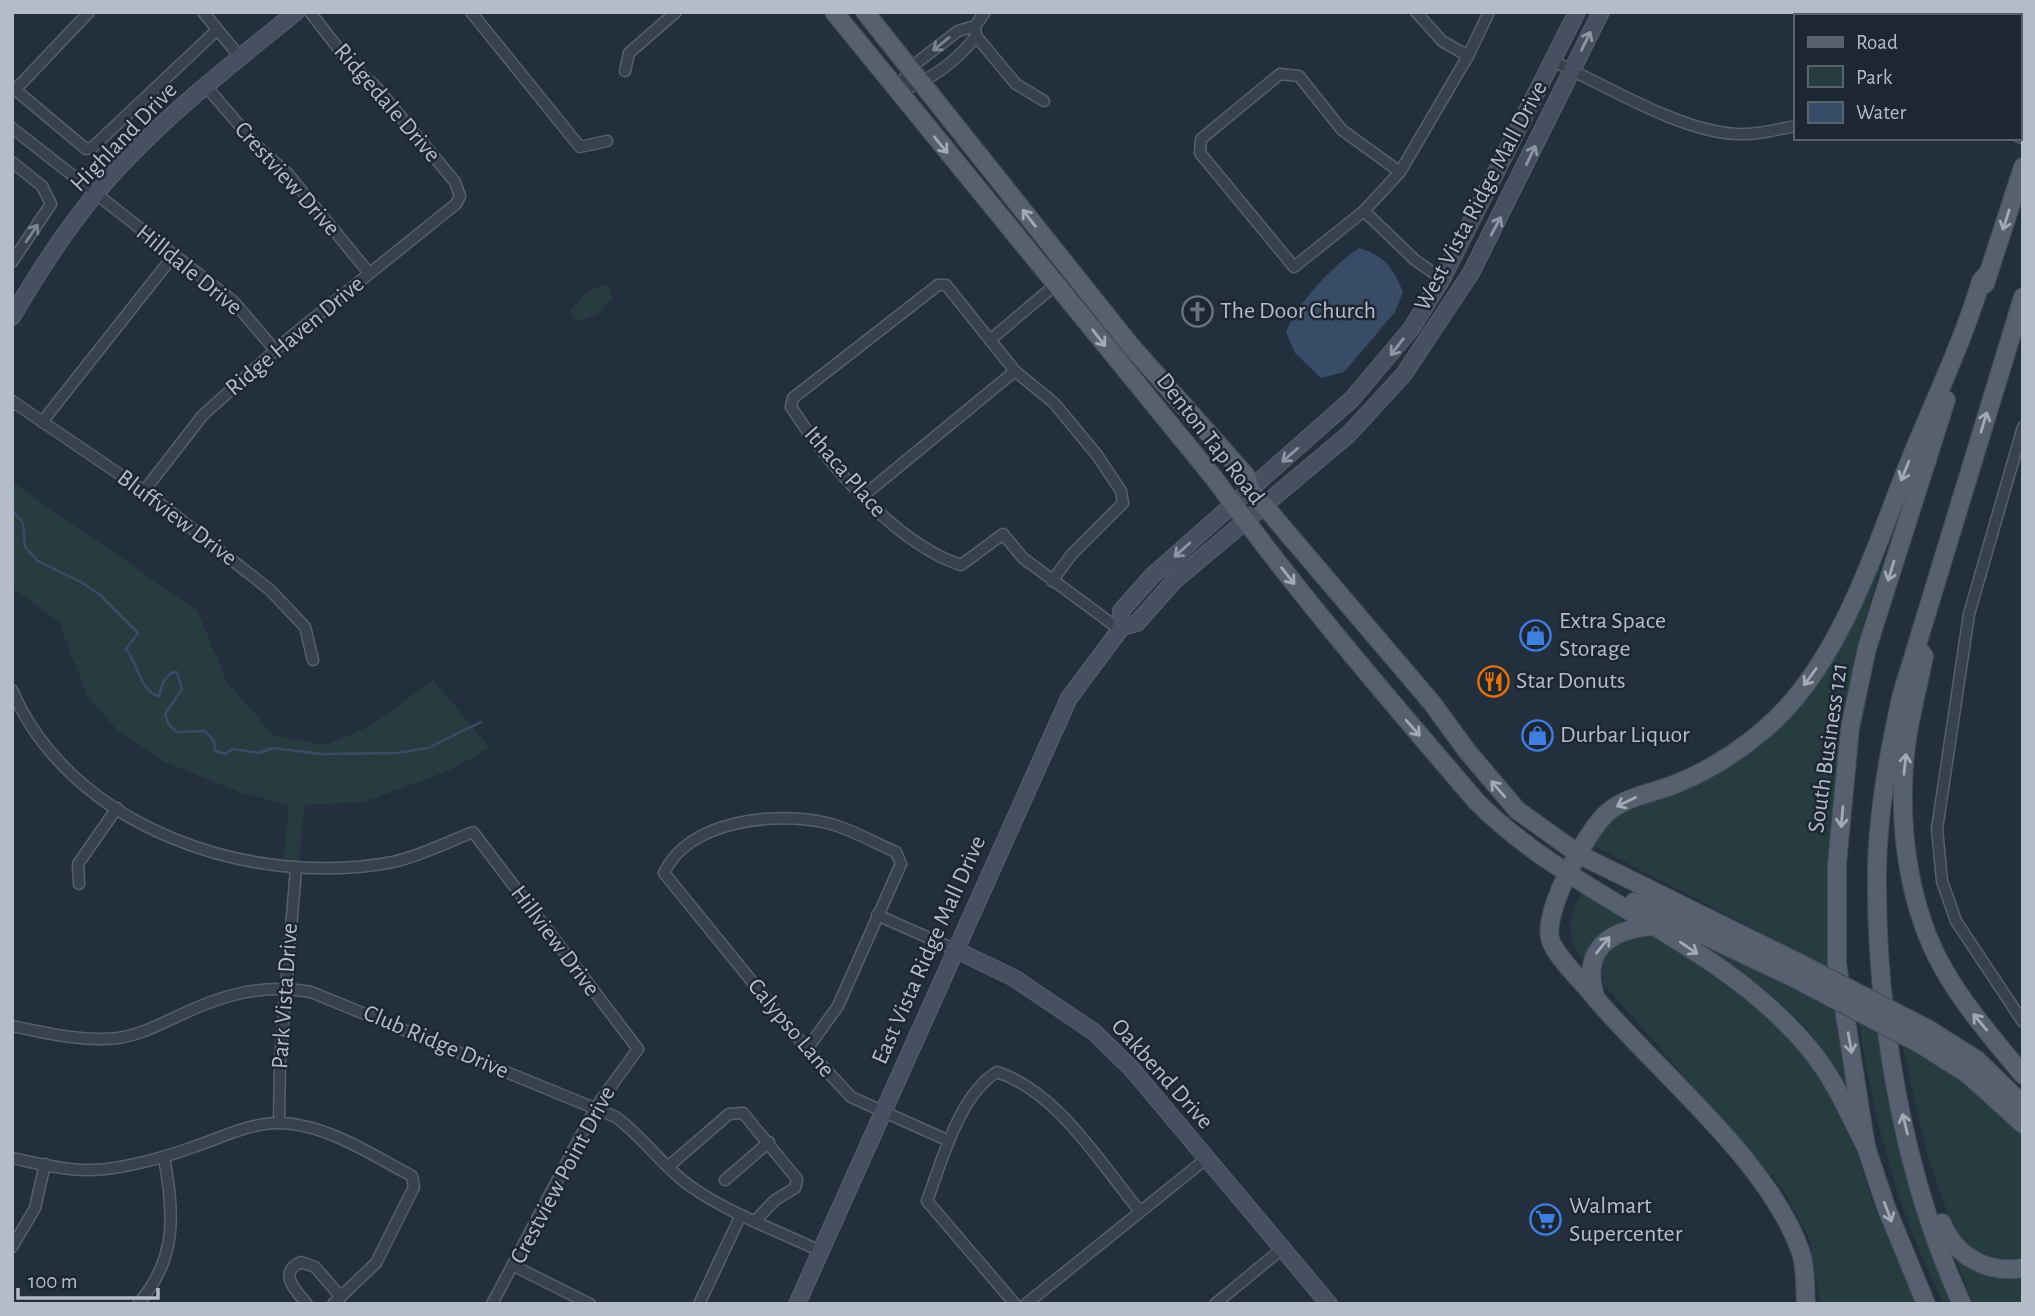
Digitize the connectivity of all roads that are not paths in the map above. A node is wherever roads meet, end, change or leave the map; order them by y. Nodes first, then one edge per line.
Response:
1 (203, 12) edge
2 (296, 12) edge
3 (310, 12) edge
4 (471, 12) edge
5 (676, 12) edge
6 (834, 12) edge
7 (864, 12) edge
8 (1416, 12) edge
9 (1489, 12) edge
10 (1577, 12) edge
11 (1601, 12) edge
12 (82, 15) edge
13 (978, 21) edge
14 (217, 30) junction
15 (1468, 56) junction
16 (240, 57) junction
17 (1550, 60) junction
18 (910, 68) junction
19 (1572, 69) junction
20 (625, 71) dead end
21 (922, 83) junction
22 (205, 85) junction
23 (14, 88) edge
24 (898, 92) junction
25 (1044, 101) dead end
26 (1794, 126) edge
27 (12, 128) edge
28 (607, 141) dead end
29 (12, 162) edge
30 (2023, 167) edge
31 (1400, 173) junction
32 (97, 195) junction
33 (460, 196) joint
34 (1364, 211) junction
35 (174, 256) junction
36 (12, 261) edge
37 (1072, 272) junction
38 (369, 273) junction
39 (1988, 273) junction
40 (1442, 279) junction
41 (1057, 284) junction
42 (2023, 297) edge
43 (1455, 300) junction
44 (12, 317) edge
45 (990, 340) junction
46 (275, 350) junction
47 (1015, 371) junction
48 (12, 401) edge
49 (42, 422) junction
50 (2023, 427) edge
51 (1250, 489) junction
52 (144, 491) junction
53 (863, 496) junction
54 (1232, 505) junction
55 (1265, 506) junction
56 (1245, 523) junction
57 (1052, 581) junction
58 (1121, 628) junction
59 (1916, 645) junction
60 (313, 660) dead end
61 (1395, 660) junction
62 (1369, 676) junction
63 (12, 690) edge
64 (117, 808) junction
65 (1595, 827) junction
66 (1548, 835) junction
67 (1580, 855) junction
68 (1549, 862) junction
69 (296, 869) junction
70 (1568, 874) junction
71 (79, 884) dead end
72 (1600, 891) junction
73 (1554, 909) junction
74 (877, 915) junction
75 (1655, 926) junction
76 (954, 949) junction
77 (1796, 970) junction
78 (285, 988) junction
79 (1597, 999) junction
80 (2023, 1022) edge
81 (13, 1025) edge
82 (1925, 1037) junction
83 (638, 1049) joint
84 (807, 1049) junction
85 (2022, 1077) edge
86 (2023, 1105) edge
87 (596, 1107) junction
88 (881, 1112) junction
89 (279, 1123) junction
90 (2023, 1124) edge
91 (949, 1141) junction
92 (769, 1142) junction
93 (1866, 1147) junction
94 (12, 1157) edge
95 (164, 1157) junction
96 (1207, 1158) junction
97 (45, 1164) junction
98 (669, 1166) junction
99 (725, 1180) dead end
100 (1924, 1198) junction
101 (1139, 1210) junction
102 (741, 1215) junction
103 (755, 1221) junction
104 (12, 1247) edge
105 (1283, 1248) junction
106 (820, 1251) junction
107 (514, 1266) junction
108 (2023, 1268) edge
109 (337, 1300) edge
110 (138, 1304) edge
111 (307, 1304) edge
112 (492, 1304) edge
113 (590, 1304) edge
114 (699, 1304) edge
115 (797, 1304) edge
116 (1015, 1304) edge
117 (1026, 1304) edge
118 (1215, 1304) edge
119 (1329, 1304) edge
120 (1806, 1304) edge
121 (1926, 1304) edge
122 (1962, 1304) edge

1 - 14 street
2 - 16 main road, Highland Drive
3 - 33 street, Ridgedale Drive
4 - 28 street
5 - 20 street
6 - 24 main road, Denton Tap Road
7 - 18 main road, Denton Tap Road
8 - 15 street
9 - 15 street
10 - 17 main road, West Vista Ridge Mall Drive
19 -> 11 main road, West Vista Ridge Mall Drive
12 - 23 street
13 -> 18 street
13 - 21 street
13 - 25 street
14 - 16 street
14 - 23 street
15 - 31 street
16 - 22 main road, Highland Drive
17 - 19 street
17 - 40 main road, West Vista Ridge Mall Drive
18 - 21 main road, Denton Tap Road
18 - 24 street
19 - 26 street
43 -> 19 main road, West Vista Ridge Mall Drive
21 - 24 street
37 -> 21 main road, Denton Tap Road
22 - 32 main road, Highland Drive
22 - 38 street, Crestview Drive
24 -> 41 main road, Denton Tap Road
27 - 32 street, Hilldale Drive
36 -> 29 street
30 -> 39 main road, South Business 121
31 - 34 street
31 - 34 street
32 - 35 street, Hilldale Drive
32 - 44 main road, Highland Drive
33 - 38 street, Ridge Haven Drive
34 - 40 street
35 - 46 street, Hilldale Drive
35 - 49 street
37 - 41 street
37 - 51 main road, Denton Tap Road
38 - 46 street, Ridge Haven Drive
39 -> 65 main road
39 -> 93 main road, South Business 121
40 - 43 main road
40 -> 51 main road, West Vista Ridge Mall Drive
41 - 45 street
41 -> 54 main road, Denton Tap Road
59 -> 42 main road
43 - 55 main road, West Vista Ridge Mall Drive
45 - 47 street
45 - 53 street, Ithaca Place
46 - 52 street, Ridge Haven Drive
47 - 53 street
47 - 57 street
48 - 49 street, Bluffview Drive
49 - 52 street, Bluffview Drive
50 - 80 street
51 - 54 main road, East Vista Ridge Mall Drive
51 - 55 main road, Denton Tap Road
52 - 60 street, Bluffview Drive
53 - 57 street, Ithaca Place
54 - 56 main road, Denton Tap Road
54 -> 58 main road, East Vista Ridge Mall Drive
55 - 56 main road, East Vista Ridge Mall Drive
55 - 61 main road, Denton Tap Road
56 - 58 main road, East Vista Ridge Mall Drive
56 -> 62 main road, Denton Tap Road
57 - 58 street, Ithaca Place
58 - 76 main road, East Vista Ridge Mall Drive
85 -> 59 main road
100 -> 59 main road
61 - 62 main road
66 -> 61 main road, Denton Tap Road
62 -> 68 main road, Denton Tap Road
63 - 64 street
64 - 69 street
64 - 71 street
65 - 66 main road
65 - 67 main road
66 - 67 main road, Denton Tap Road
67 - 70 main road
67 - 77 main road, Denton Tap Road
68 - 70 main road, Denton Tap Road
68 - 73 main road
69 - 78 street, Park Vista Drive
69 - 83 street, Hillview Drive
70 - 72 main road, Denton Tap Road
70 - 73 main road
72 - 75 main road
72 - 77 main road
73 - 79 main road
74 - 76 street, Oakbend Drive
74 - 84 street
74 - 84 street, Calypso Lane
79 -> 75 main road
75 -> 93 main road
76 - 88 main road, East Vista Ridge Mall Drive
76 - 96 main road, Oakbend Drive
77 - 82 main road, bridge
78 - 81 street, Club Ridge Drive
78 - 87 street, Club Ridge Drive
78 - 89 street, Park Vista Drive
79 - 120 main road
82 - 86 main road
82 - 90 main road
83 - 87 street, Crestview Point Drive
84 - 88 street, Calypso Lane
87 - 98 street, Club Ridge Drive
87 - 107 street, Crestview Point Drive
88 - 91 street, Calypso Lane
88 - 106 main road, East Vista Ridge Mall Drive
89 - 95 street
89 - 109 street
91 - 101 street
91 - 116 street
92 - 98 street
92 - 99 street
92 - 103 street
93 -> 121 main road, South Business 121
94 - 97 street
95 - 97 street
95 - 110 street
96 - 101 street
96 - 105 main road, Oakbend Drive
97 - 104 street
98 - 102 street, Club Ridge Drive
100 - 108 main road
100 - 122 main road
101 - 117 street
102 - 103 street, Club Ridge Drive
102 - 114 street
103 - 106 street, Club Ridge Drive
105 - 118 street
105 - 119 main road, Oakbend Drive
106 - 115 main road, East Vista Ridge Mall Drive
107 - 112 street, Crestview Point Drive
107 - 113 street
109 - 111 street

